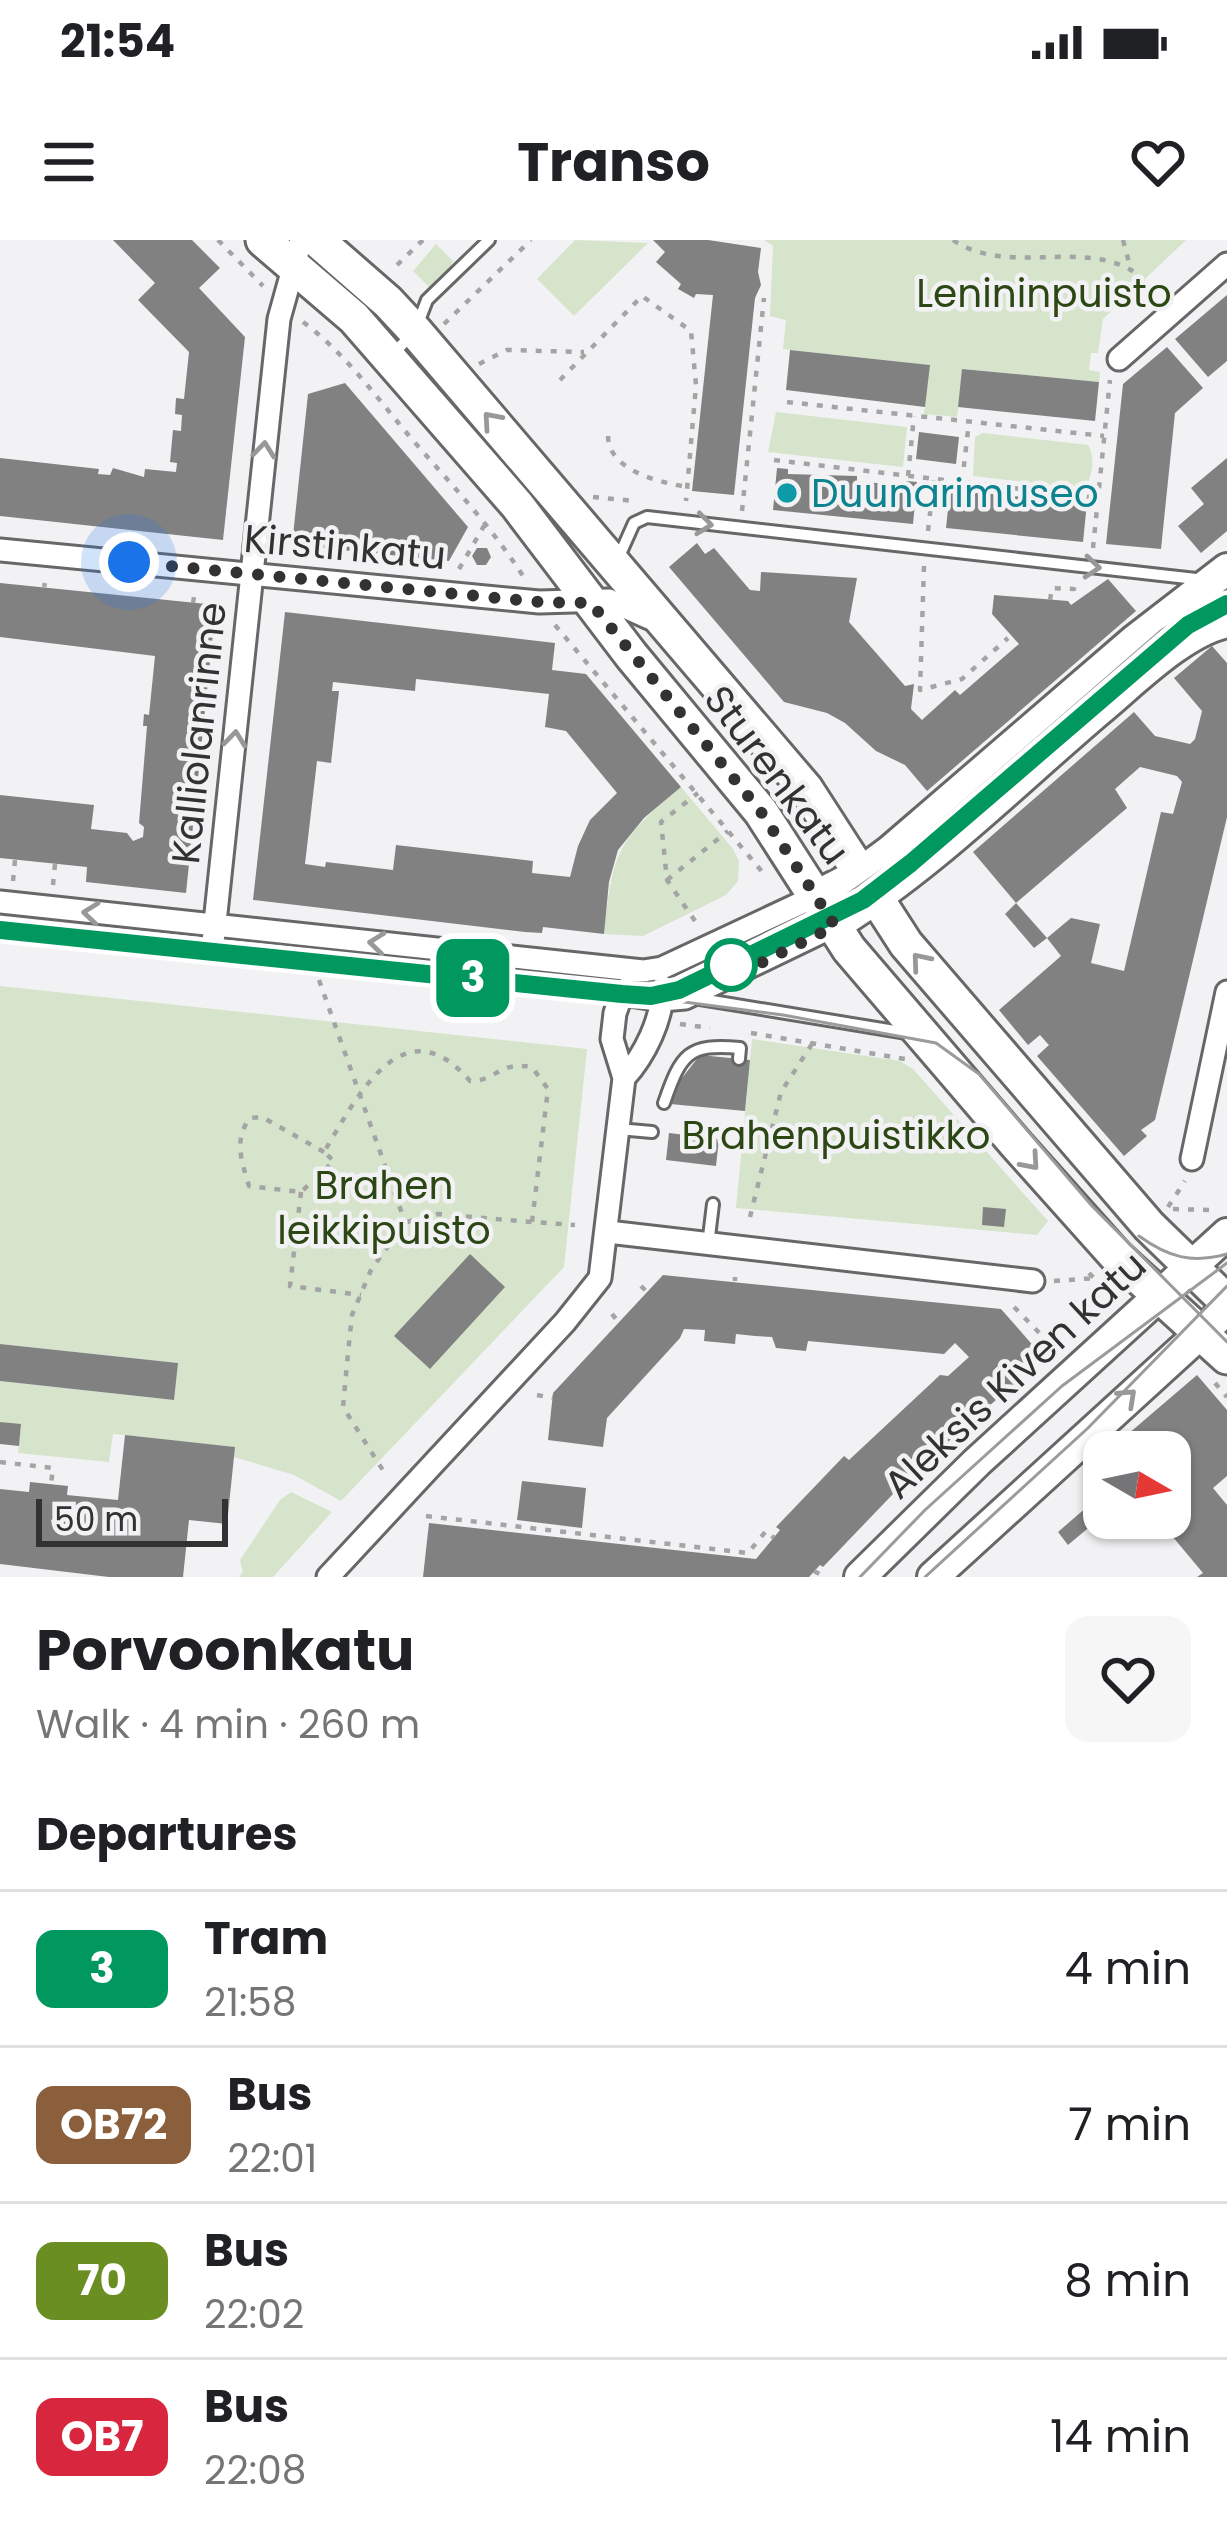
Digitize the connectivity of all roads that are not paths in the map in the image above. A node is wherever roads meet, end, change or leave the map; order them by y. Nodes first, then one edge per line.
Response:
1 (263, 240) edge
2 (317, 240) edge
3 (488, 240) edge
4 (298, 254) edge
5 (1227, 264) edge
6 (415, 331) junction
7 (391, 357) junction
8 (1119, 359) road end
9 (0, 550) edge
10 (616, 564) junction
11 (252, 574) junction
12 (1222, 582) edge
13 (591, 603) junction
14 (1227, 622) edge
15 (676, 634) junction
16 (867, 887) junction
17 (816, 896) junction
18 (0, 902) edge
19 (214, 926) junction
20 (835, 926) junction
21 (0, 930) edge
22 (212, 951) junction
23 (652, 970) junction
24 (1227, 992) edge
25 (622, 994) junction
26 (674, 999) junction
27 (928, 1041) junction
28 (739, 1059) dead end
29 (624, 1078) junction
30 (664, 1103) dead end
31 (619, 1130) junction
32 (652, 1132) dead end
33 (1192, 1159) road end
34 (712, 1204) dead end
35 (1223, 1222) edge
36 (608, 1232) junction
37 (708, 1245) junction
38 (1227, 1248) edge
39 (1191, 1265) junction
40 (1040, 1281) road end
41 (1158, 1294) junction
42 (1219, 1314) edge
43 (1227, 1357) edge
44 (328, 1577) edge
45 (860, 1577) edge
46 (933, 1577) edge

1 - 4 main road, Sturenkatu
2 - 6 main road, Sturenkatu
3 - 6 lane
4 - 7 main road, Sturenkatu
11 -> 4 street, Kalliolanrinne
5 - 8 street
6 - 7 lane
10 -> 6 main road, Sturenkatu
7 - 13 main road, Sturenkatu
9 - 11 street, Kirstinkatu
10 -> 12 lane
10 - 15 main road, Sturenkatu
11 - 13 street, Kirstinkatu
19 -> 11 street, Kalliolanrinne
12 - 16 street
13 - 15 street, Kirstinkatu
13 - 17 main road, Sturenkatu
14 - 16 street
15 - 16 main road, Sturenkatu
16 - 17 street
16 - 20 street
39 -> 16 main road, Sturenkatu
17 - 20 main road, Sturenkatu
17 - 23 street
19 -> 18 street
19 - 22 street, Kalliolanrinne
23 -> 19 street
20 - 26 street
20 - 27 main road, Sturenkatu
21 - 22 lane
22 - 25 lane
23 - 25 street
23 - 26 street
24 - 33 street
25 - 26 street
25 - 29 street
26 - 27 lane
26 - 29 street
27 -> 41 main road, Sturenkatu
28 - 30 lane
29 - 31 street
31 - 32 lane
31 - 36 street
34 - 37 lane
35 - 39 street, Aleksis Kiven katu
36 - 37 street
36 - 44 street
37 - 40 street
38 - 39 street
39 - 41 street, Aleksis Kiven katu
39 - 42 main road, Sturenkatu
41 - 42 main road, Sturenkatu
41 - 45 street, Aleksis Kiven katu
42 - 43 main road, Sturenkatu
46 -> 42 street

